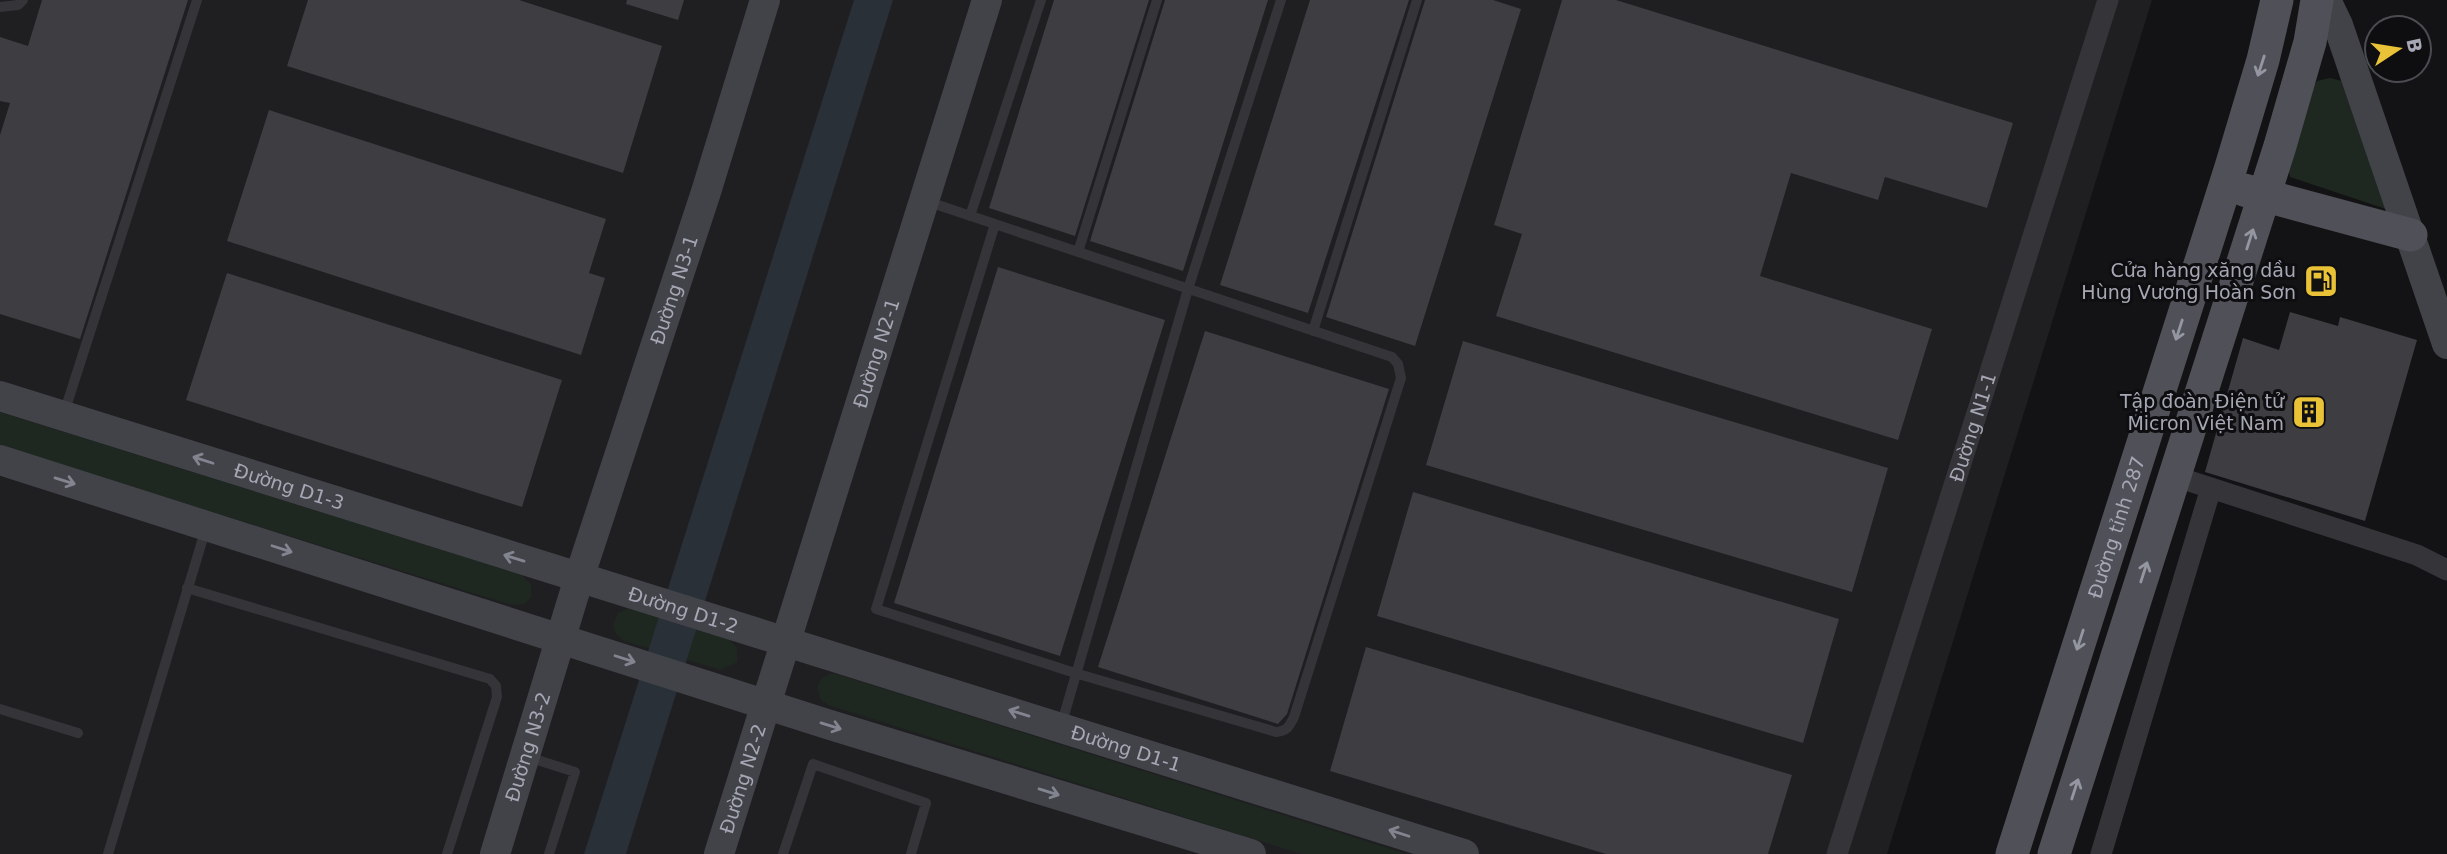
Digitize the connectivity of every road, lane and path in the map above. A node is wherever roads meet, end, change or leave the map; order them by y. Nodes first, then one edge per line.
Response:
1 (23, 0) edge
2 (197, 0) edge
3 (765, 0) edge
4 (986, 0) edge
5 (1041, 0) edge
6 (1157, 0) edge
7 (1281, 0) edge
8 (1418, 0) edge
9 (2108, 0) edge
10 (2277, 0) edge
11 (2317, 0) edge
12 (2326, 0) edge
13 (0, 7) edge
14 (2225, 185) junction
15 (2263, 196) junction
16 (924, 200) junction
17 (971, 216) junction
18 (995, 224) junction
19 (2411, 235) junction
20 (1077, 252) junction
21 (1188, 289) junction
22 (1313, 331) junction
23 (2447, 344) edge
24 (0, 396) edge
25 (63, 416) junction
26 (0, 460) edge
27 (2174, 476) junction
28 (2211, 488) junction
29 (206, 525) junction
30 (2447, 570) edge
31 (579, 578) junction
32 (187, 588) junction
33 (560, 638) junction
34 (788, 640) junction
35 (1075, 673) junction
36 (766, 705) junction
37 (0, 709) edge
38 (1061, 726) junction
39 (78, 733) dead end
40 (525, 756) junction
41 (108, 854) edge
42 (447, 854) edge
43 (495, 854) edge
44 (549, 854) edge
45 (719, 854) edge
46 (783, 854) edge
47 (911, 854) edge
48 (1251, 854) edge
49 (1464, 854) edge
50 (1837, 854) edge
51 (2012, 854) edge
52 (2054, 854) edge
53 (2101, 854) edge

1 - 13 lane
2 - 25 lane
3 - 31 street, Đường N3-1
4 - 16 street, Đường N2-1
5 - 17 lane
6 - 20 lane
7 - 21 lane
8 - 22 lane
9 - 50 street, Đường N1-1
10 -> 14 main road, Đường tỉnh 287
11 - 15 main road
12 - 19 street
14 - 15 main road
14 -> 51 main road, Đường tỉnh 287
15 - 19 main road
27 -> 15 main road
16 - 17 lane
16 - 34 street, Đường N2-1
17 - 18 lane
18 - 20 lane
18 - 35 lane
19 - 23 street
20 - 21 lane
21 - 22 lane
21 - 35 lane
22 - 35 lane
24 - 25 street, Đường D1-3
31 -> 25 street, Đường D1-3
26 -> 29 street
27 - 28 street
52 -> 27 main road
28 - 30 street
28 - 53 street
29 - 32 lane
29 -> 33 street
31 - 33 street, Đường N3-1
31 - 34 street, Đường D1-2
32 - 41 lane
32 - 42 lane
33 -> 36 street
33 - 40 street, Đường N3-2
34 - 36 street, Đường N2-1
38 -> 34 street, Đường D1-1
35 - 38 lane
36 - 45 street, Đường N2-2
36 -> 48 street
37 - 39 lane
49 -> 38 street, Đường D1-1
40 - 43 street, Đường N3-2
40 - 44 lane
46 - 47 lane

